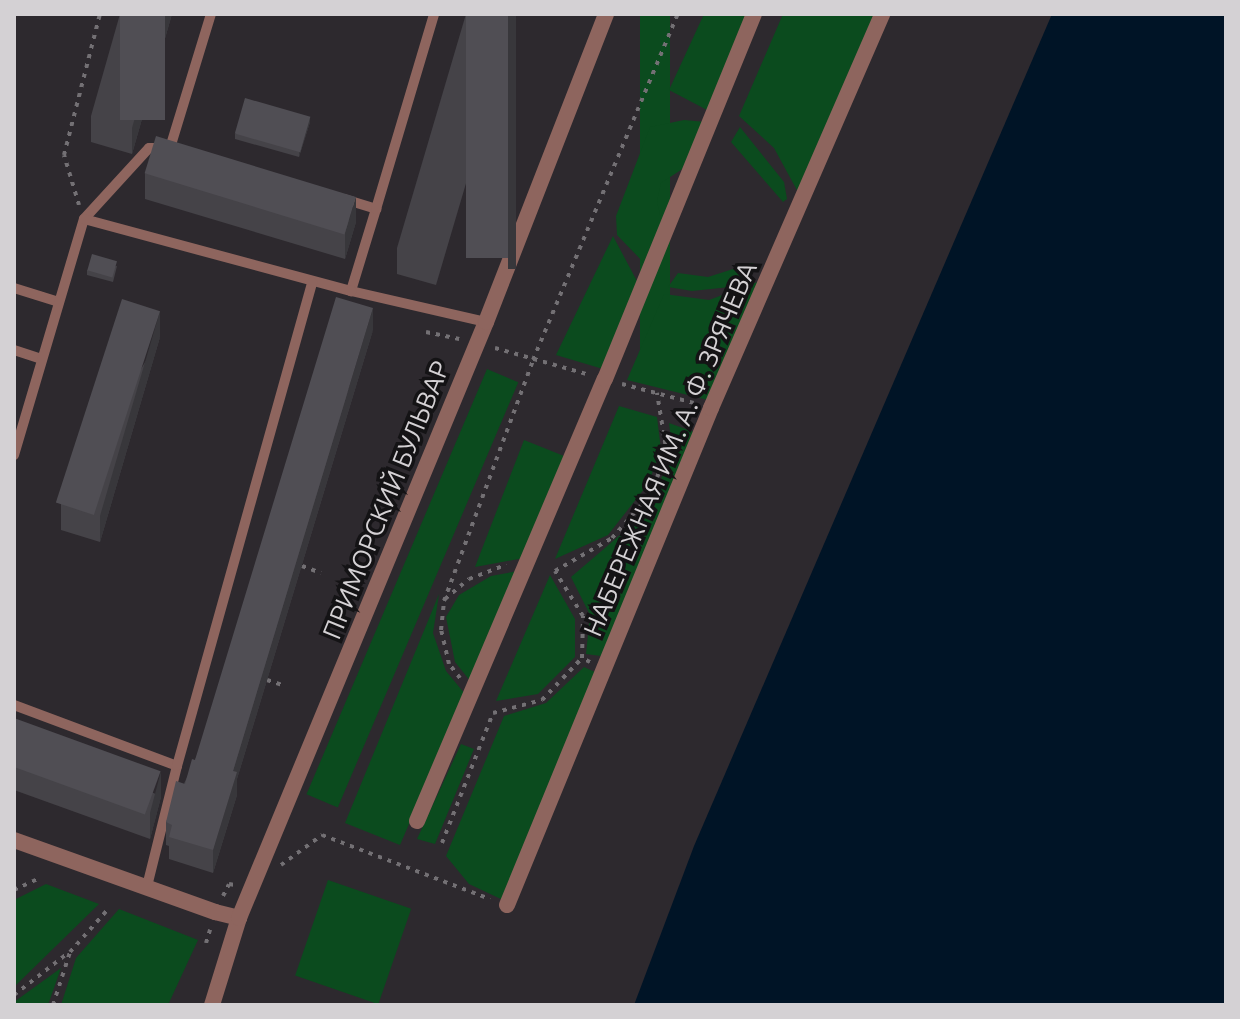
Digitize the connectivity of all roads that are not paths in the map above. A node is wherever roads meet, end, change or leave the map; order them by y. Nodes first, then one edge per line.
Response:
1 (211, 14) edge
2 (434, 14) edge
3 (606, 14) edge
4 (754, 14) edge
5 (882, 14) edge
6 (170, 148) junction
7 (184, 152) edge
8 (332, 196) edge
9 (376, 209) junction
10 (84, 219) junction
11 (312, 283) junction
12 (14, 288) edge
13 (351, 291) junction
14 (59, 302) junction
15 (486, 322) junction
16 (14, 350) edge
17 (42, 359) junction
18 (14, 455) edge
19 (14, 705) edge
20 (177, 766) junction
21 (417, 821) dead end
22 (14, 840) edge
23 (147, 886) junction
24 (507, 905) road end
25 (239, 918) junction
26 (212, 1005) edge

1 - 6 lane
2 - 9 lane
3 - 15 street, ПРИМОРСКИЙ БУЛЬВАР
4 - 21 street
5 - 24 street, НАБЕРЕЖНАЯ ИМ. А. Ф. ЗРЯЧЕВА
6 - 7 lane
6 - 10 lane
8 - 9 lane
9 - 13 lane
10 - 11 lane
10 - 14 lane
11 - 13 lane
11 - 20 lane
12 - 14 lane
13 - 15 lane
14 - 17 lane
15 - 25 street, ПРИМОРСКИЙ БУЛЬВАР
16 - 17 lane
17 - 18 lane
19 - 20 lane
20 - 23 lane
22 - 23 street
23 - 25 street
25 - 26 street, ПРИМОРСКИЙ БУЛЬВАР

